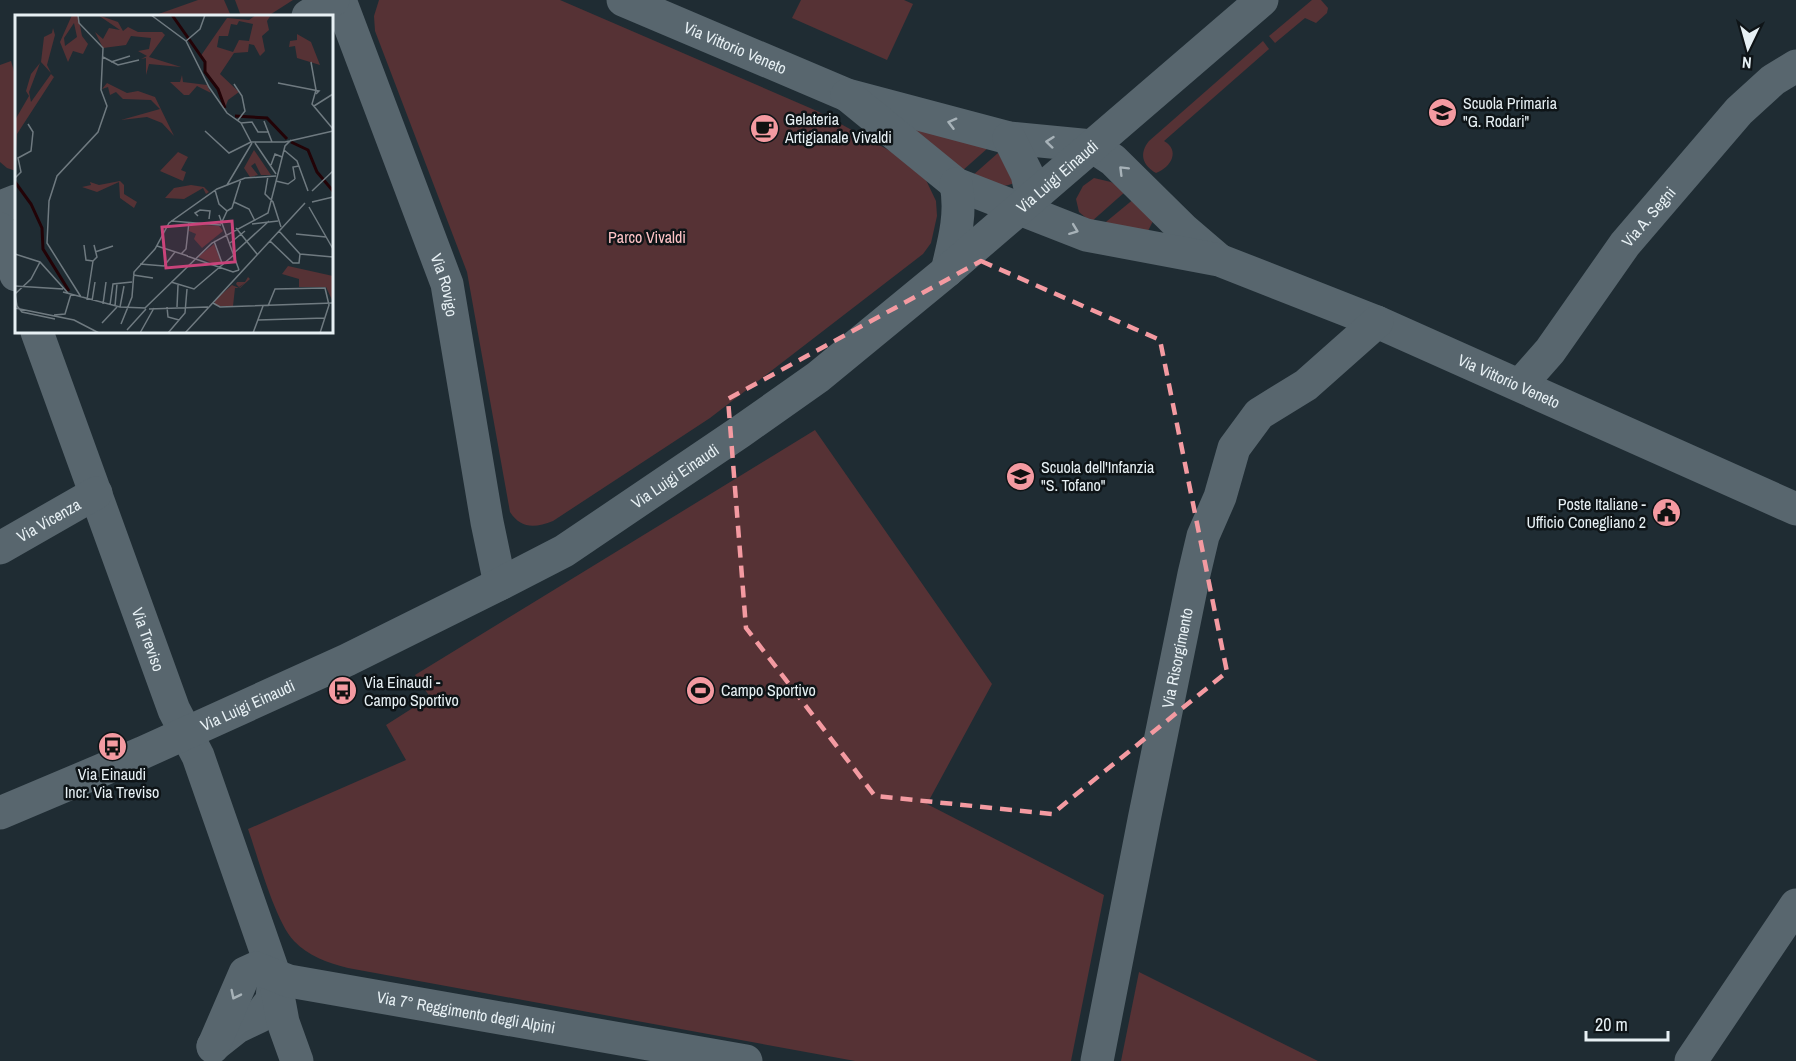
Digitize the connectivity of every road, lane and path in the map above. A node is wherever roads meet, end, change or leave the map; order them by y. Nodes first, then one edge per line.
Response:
1 (333, 0) edge
2 (340, 0) edge
3 (623, 0) edge
4 (1262, 0) edge
5 (310, 15) edge
6 (1796, 66) edge
7 (847, 95) junction
8 (1009, 138) junction
9 (1092, 146) junction
10 (956, 184) junction
11 (15, 201) edge
12 (1026, 203) junction
13 (0, 207) edge
14 (2, 243) edge
15 (1219, 260) junction
16 (947, 271) junction
17 (15, 273) edge
18 (1377, 322) junction
19 (37, 333) edge
20 (1520, 385) junction
21 (96, 493) junction
22 (1796, 508) edge
23 (0, 548) edge
24 (501, 584) junction
25 (185, 734) junction
26 (0, 813) edge
27 (1796, 905) edge
28 (265, 963) junction
29 (209, 1054) edge
30 (297, 1061) edge
31 (746, 1061) edge
32 (1097, 1061) edge
33 (1691, 1061) edge

1 - 5 street
2 - 24 street, Via Rovigo
3 - 7 street, Via Vittorio Veneto
4 - 9 street, Via Luigi Einaudi
6 - 20 street, Via A. Segni
8 -> 7 street, Via Vittorio Veneto
7 - 10 street, Via Vittorio Veneto
9 -> 8 street, Via Vittorio Veneto
8 - 12 street
9 - 12 street, Via Luigi Einaudi
15 -> 9 street, Via Vittorio Veneto
10 - 12 street, Via Vittorio Veneto
10 - 16 street
11 - 13 street
12 -> 15 street, Via Vittorio Veneto
12 - 16 street, Via Luigi Einaudi
14 - 17 street
15 - 18 street, Via Vittorio Veneto
16 - 24 street, Via Luigi Einaudi
18 - 20 street, Via Vittorio Veneto
18 - 32 street, Via Risorgimento
19 - 21 street, Via Treviso
20 - 22 street, Via Vittorio Veneto
21 - 23 street, Via Vicenza
21 - 25 street, Via Treviso
24 - 25 street, Via Luigi Einaudi
25 - 26 street, Via Luigi Einaudi
25 - 28 street, Via Treviso
27 - 33 street
28 - 29 street, Via Treviso
28 - 30 street
28 - 31 street, Via 7° Reggimento degli Alpini

